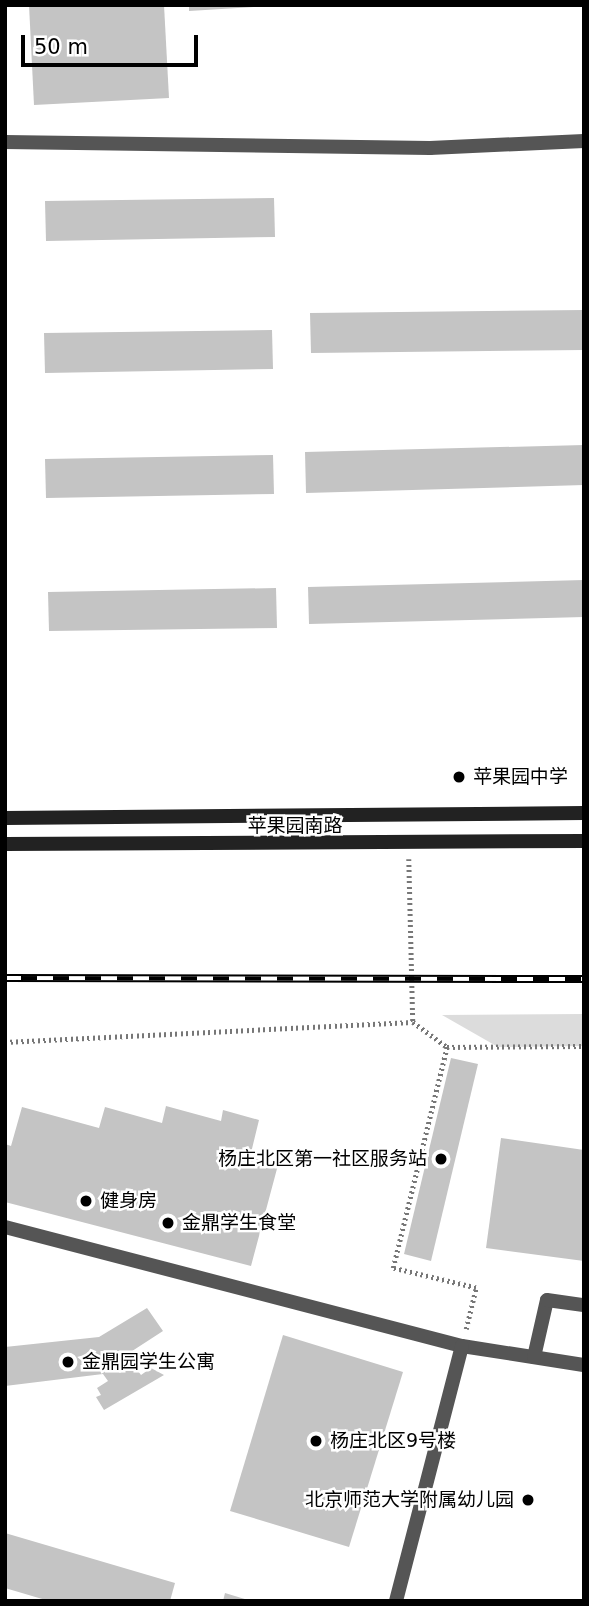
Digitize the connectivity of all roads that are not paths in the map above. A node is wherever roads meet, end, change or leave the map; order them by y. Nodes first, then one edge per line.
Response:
1 (584, 141) edge
2 (5, 142) edge
3 (584, 813) edge
4 (5, 818) edge
5 (584, 841) edge
6 (5, 844) edge
7 (5, 1227) edge
8 (584, 1305) edge
9 (462, 1346) junction
10 (534, 1357) junction
11 (584, 1365) edge
12 (396, 1601) edge

1 - 2 street
3 - 4 main road, 苹果园南路
5 - 6 main road, 苹果园南路
7 - 9 street
8 - 10 street
9 - 10 street
9 - 12 street
10 - 11 street

